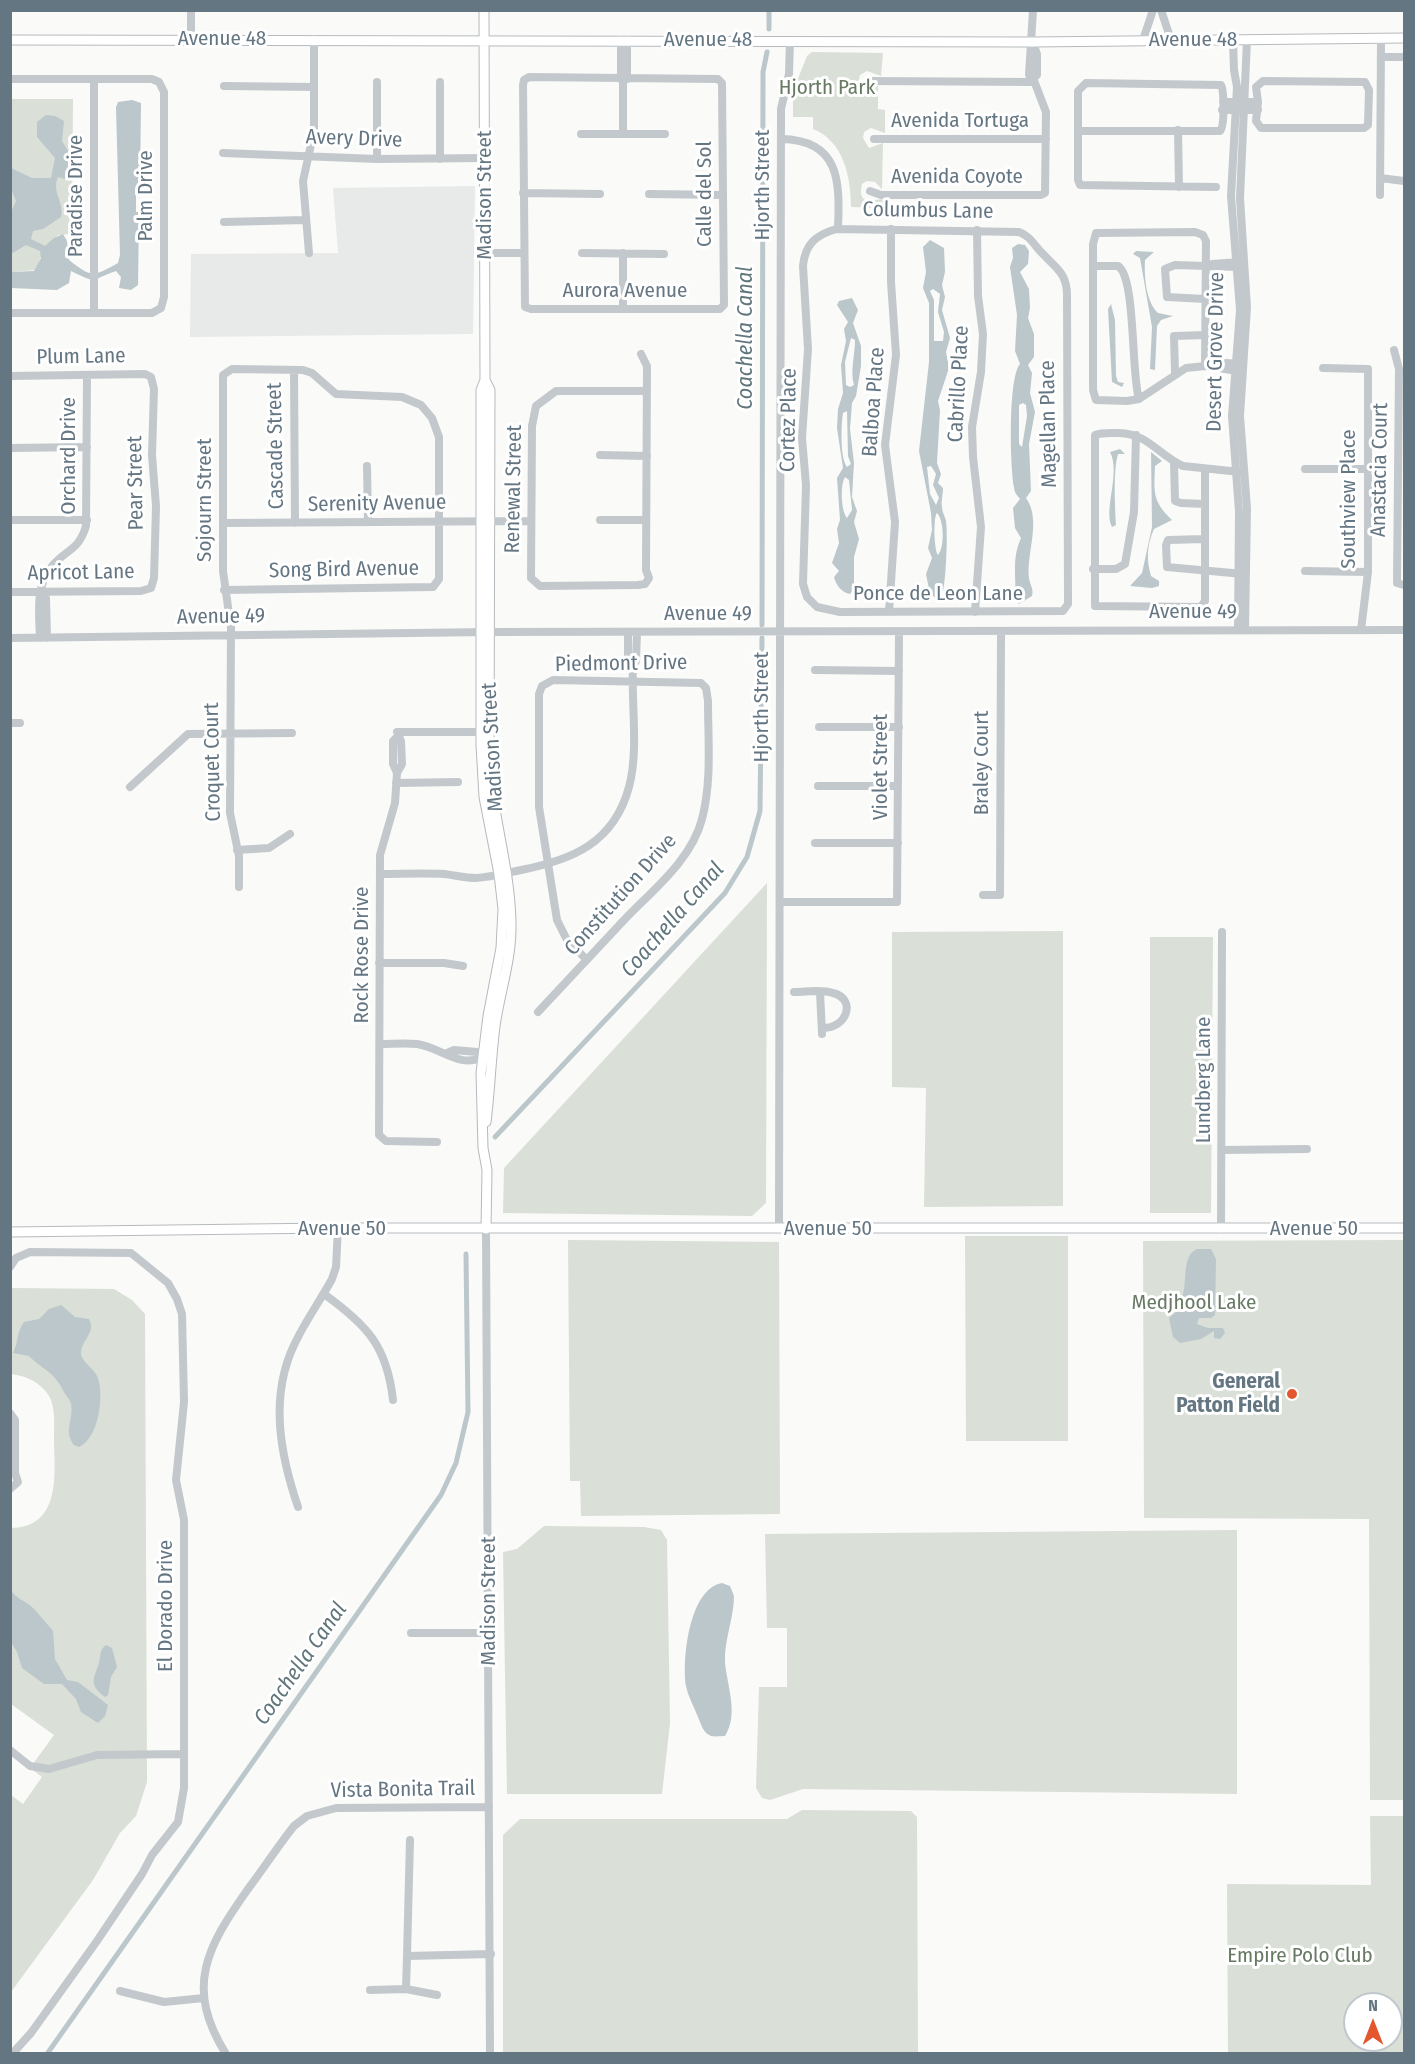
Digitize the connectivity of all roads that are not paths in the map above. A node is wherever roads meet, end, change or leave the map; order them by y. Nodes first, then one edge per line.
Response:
1 (191, 10) edge
2 (484, 10) edge
3 (1033, 10) edge
4 (1153, 10) edge
5 (1161, 10) edge
6 (1381, 38) junction
7 (1404, 38) edge
8 (191, 39) junction
9 (314, 39) junction
10 (484, 39) junction
11 (10, 40) edge
12 (624, 40) junction
13 (1143, 40) junction
14 (1171, 40) junction
15 (1233, 40) junction
16 (1247, 40) junction
17 (790, 41) junction
18 (1033, 42) junction
19 (1382, 57) junction
20 (1404, 57) edge
21 (10, 79) edge
22 (94, 79) junction
23 (623, 79) junction
24 (1033, 80) junction
25 (869, 81) dead end
26 (377, 82) dead end
27 (440, 82) dead end
28 (224, 86) dead end
29 (314, 87) junction
30 (1241, 87) junction
31 (1223, 106) junction
32 (1240, 106) junction
33 (1258, 106) junction
34 (1178, 130) junction
35 (1078, 131) junction
36 (581, 134) dead end
37 (623, 134) junction
38 (665, 134) dead end
39 (781, 139) junction
40 (874, 139) dead end
41 (1046, 140) junction
42 (223, 153) dead end
43 (310, 156) junction
44 (485, 158) junction
45 (378, 159) junction
46 (440, 159) junction
47 (1380, 178) junction
48 (1404, 181) edge
49 (1216, 187) dead end
50 (1179, 188) junction
51 (870, 191) dead end
52 (523, 193) junction
53 (600, 194) dead end
54 (649, 194) dead end
55 (723, 195) junction
56 (1380, 195) dead end
57 (305, 220) junction
58 (224, 222) dead end
59 (838, 228) junction
60 (891, 229) junction
61 (977, 230) junction
62 (813, 240) joint
63 (1039, 250) joint
64 (309, 253) dead end
65 (485, 253) junction
66 (524, 253) junction
67 (582, 253) dead end
68 (623, 253) junction
69 (664, 254) dead end
70 (1239, 264) junction
71 (1093, 266) junction
72 (1205, 266) junction
73 (1205, 299) junction
74 (724, 305) joint
75 (623, 309) junction
76 (94, 313) junction
77 (10, 314) edge
78 (1206, 335) junction
79 (1394, 350) dead end
80 (641, 354) dead end
81 (1205, 366) junction
82 (1239, 367) junction
83 (1322, 367) dead end
84 (294, 370) junction
85 (1175, 373) junction
86 (87, 375) junction
87 (10, 376) edge
88 (151, 377) joint
89 (647, 391) junction
90 (1139, 399) junction
91 (1136, 435) junction
92 (87, 447) junction
93 (10, 448) edge
94 (600, 455) dead end
95 (647, 456) junction
96 (1174, 462) junction
97 (367, 466) dead end
98 (1205, 469) junction
99 (1239, 469) junction
100 (1305, 469) dead end
101 (1368, 469) junction
102 (1205, 504) junction
103 (10, 520) edge
104 (87, 520) junction
105 (600, 520) dead end
106 (646, 520) junction
107 (439, 521) junction
108 (485, 521) junction
109 (531, 521) junction
110 (368, 522) junction
111 (223, 523) junction
112 (295, 523) junction
113 (1205, 539) junction
114 (1093, 569) junction
115 (1205, 570) junction
116 (1241, 570) junction
117 (1305, 571) dead end
118 (1368, 572) junction
119 (1404, 585) edge
120 (151, 588) joint
121 (224, 590) junction
122 (42, 591) junction
123 (10, 592) edge
124 (811, 601) joint
125 (1066, 608) joint
126 (889, 612) junction
127 (975, 612) junction
128 (1241, 630) junction
129 (1361, 630) junction
130 (1404, 630) edge
131 (485, 632) junction
132 (632, 632) junction
133 (1000, 632) junction
134 (780, 633) junction
135 (899, 633) junction
136 (231, 635) junction
137 (10, 638) edge
138 (44, 638) junction
139 (815, 670) dead end
140 (899, 671) junction
141 (632, 681) junction
142 (702, 683) joint
143 (10, 723) edge
144 (20, 723) dead end
145 (819, 727) dead end
146 (899, 727) junction
147 (292, 732) dead end
148 (484, 732) junction
149 (229, 734) junction
150 (458, 782) dead end
151 (396, 783) junction
152 (818, 786) dead end
153 (898, 786) junction
154 (130, 787) dead end
155 (290, 834) dead end
156 (815, 843) dead end
157 (898, 843) junction
158 (237, 850) junction
159 (549, 864) junction
160 (503, 873) junction
161 (380, 874) junction
162 (239, 887) dead end
163 (982, 895) dead end
164 (782, 902) junction
165 (1222, 932) dead end
166 (587, 960) junction
167 (380, 963) junction
168 (463, 966) dead end
169 (794, 992) dead end
170 (820, 992) junction
171 (538, 1012) dead end
172 (380, 1044) junction
173 (466, 1051) junction
174 (447, 1053) junction
175 (481, 1057) junction
176 (465, 1060) junction
177 (437, 1142) dead end
178 (483, 1148) junction
179 (1307, 1149) dead end
180 (1222, 1150) junction
181 (10, 1226) edge
182 (338, 1228) junction
183 (486, 1228) junction
184 (1404, 1228) edge
185 (252, 1229) junction
186 (779, 1229) junction
187 (1221, 1229) junction
188 (10, 1232) edge
189 (10, 1267) edge
190 (324, 1294) junction
191 (393, 1400) dead end
192 (10, 1413) edge
193 (10, 1489) edge
194 (298, 1507) dead end
195 (411, 1633) dead end
196 (489, 1633) junction
197 (10, 1750) edge
198 (183, 1754) junction
199 (489, 1807) junction
200 (410, 1840) dead end
201 (490, 1954) junction
202 (407, 1956) junction
203 (406, 1989) junction
204 (120, 1990) dead end
205 (370, 1990) dead end
206 (437, 1995) dead end
207 (204, 1998) junction
208 (12, 2054) edge
209 (226, 2054) edge
210 (490, 2054) edge

1 - 8 street
2 - 10 main road, Madison Street
3 - 18 street
4 - 13 street
5 - 14 street
6 - 7 main road, Avenue 48
6 - 16 main road, Avenue 48
6 - 19 street
8 - 9 main road, Avenue 48
8 - 11 main road, Avenue 48
9 - 10 main road, Avenue 48
9 - 29 street
10 - 12 main road, Avenue 48
10 - 44 main road, Madison Street
12 - 17 main road, Avenue 48
12 - 23 street
13 - 14 main road, Avenue 48
13 - 18 main road, Avenue 48
14 - 15 main road, Avenue 48
15 - 16 main road, Avenue 48
15 - 30 street, Desert Grove Drive
16 - 30 street, Desert Grove Drive
17 - 18 main road, Avenue 48
17 - 39 street, Hjorth Street
18 - 24 street
19 - 20 street
19 - 47 street
21 - 22 street, Palm Drive
22 - 76 street, Paradise Drive
22 - 76 street, Palm Drive
23 - 37 street
23 - 52 street
23 - 55 street, Calle del Sol
24 - 25 street
24 - 41 street
26 - 45 street
27 - 46 street
28 - 29 street
29 - 43 street
30 - 32 street, Desert Grove Drive
31 - 32 street
31 - 34 street
31 - 35 street
32 - 33 street
32 - 70 street, Desert Grove Drive
33 - 33 street
34 - 35 street
34 - 50 street
35 - 50 street
36 - 37 street
37 - 38 street
39 - 59 street
39 - 134 street, Hjorth Street
40 - 41 street, Avenida Tortuga
41 - 51 street, Avenida Coyote
42 - 43 street, Avery Drive
43 - 45 street, Avery Drive
43 - 57 street
44 - 46 street, Avery Drive
44 - 65 main road, Madison Street
45 - 46 street, Avery Drive
47 - 48 street
47 - 56 street
49 - 50 street
52 - 53 street
52 - 66 street
54 - 55 street
55 - 74 street, Calle del Sol
57 - 58 street
57 - 64 street
59 - 60 street, Columbus Lane
59 - 62 street, Columbus Lane
60 - 61 street, Columbus Lane
60 - 126 street, Balboa Place
61 - 63 street, Columbus Lane
61 - 127 street, Cabrillo Place
62 - 124 street, Cortez Place
63 - 125 street, Magellan Place
65 - 66 street
65 - 108 main road, Madison Street
66 - 75 street, Aurora Avenue
67 - 68 street
68 - 69 street
68 - 75 street
70 - 72 street
70 - 82 street, Desert Grove Drive
71 - 72 street
71 - 90 street
71 - 90 street
72 - 73 street
72 - 73 street
73 - 78 street
74 - 75 street, Aurora Avenue
76 - 77 street, Palm Drive
78 - 81 street
78 - 85 street
79 - 119 street, Anastacia Court
80 - 89 street
81 - 82 street
81 - 85 street
82 - 99 street, Desert Grove Drive
83 - 101 street, Southview Place
84 - 107 street
84 - 111 street, Sojourn Street
84 - 112 street, Cascade Street
85 - 90 street
86 - 87 street, Plum Lane
86 - 88 street, Plum Lane
86 - 92 street, Orchard Drive
88 - 120 street, Pear Street
89 - 95 street
89 - 109 street, Renewal Street
91 - 96 street
91 - 114 street
91 - 114 street
92 - 93 street
92 - 104 street, Orchard Drive
94 - 95 street
95 - 106 street
96 - 98 street
96 - 102 street
97 - 110 street
98 - 99 street
98 - 102 street
99 - 116 street, Desert Grove Drive
100 - 101 street
101 - 118 street, Southview Place
102 - 113 street
103 - 104 street
104 - 122 street, Orchard Drive
105 - 106 street
106 - 109 street, Renewal Street
107 - 108 street, Serenity Avenue
107 - 110 street, Serenity Avenue
107 - 121 street, Song Bird Avenue
108 - 109 street, Serenity Avenue
108 - 131 main road, Madison Street
110 - 112 street, Serenity Avenue
111 - 112 street, Serenity Avenue
111 - 121 street, Sojourn Street
113 - 115 street
113 - 115 street
114 - 115 street
115 - 116 street
116 - 128 street, Desert Grove Drive
117 - 118 street
118 - 129 street, Southview Place
120 - 122 street, Apricot Lane
121 - 136 street, Sojourn Street
122 - 123 street, Apricot Lane
122 - 138 street, Orchard Drive
124 - 126 street, Ponce de Leon Lane
125 - 127 street, Ponce de Leon Lane
126 - 127 street, Ponce de Leon Lane
128 - 129 street, Avenue 49
128 - 133 street, Avenue 49
129 - 130 street, Avenue 49
131 - 132 street, Avenue 49
131 - 136 street, Avenue 49
131 - 148 main road, Madison Street
132 - 134 street, Avenue 49
132 - 141 street
133 - 135 street, Avenue 49
133 - 163 street, Braley Court
134 - 135 street, Avenue 49
134 - 164 street, Hjorth Street
135 - 140 street, Violet Street
136 - 138 street, Avenue 49
136 - 149 street, Croquet Court
137 - 138 street, Avenue 49
139 - 140 street
140 - 146 street, Violet Street
141 - 142 street, Piedmont Drive
141 - 159 street
141 - 159 street, Piedmont Drive
142 - 166 street, Constitution Drive
143 - 144 street
145 - 146 street
146 - 153 street, Violet Street
147 - 149 street
148 - 151 street, Rock Rose Drive
148 - 160 main road, Madison Street
149 - 154 street
149 - 158 street, Croquet Court
150 - 151 street
151 - 161 street, Rock Rose Drive
152 - 153 street
153 - 157 street, Violet Street
155 - 158 street
156 - 157 street
157 - 164 street, Violet Street
158 - 162 street, Croquet Court
159 - 160 street
159 - 166 street
160 - 161 street
160 - 175 main road, Madison Street
160 - 178 main road, Madison Street
161 - 167 street, Rock Rose Drive
164 - 186 street, Hjorth Street
165 - 180 street, Lundberg Lane
166 - 171 street, Constitution Drive
167 - 168 street
167 - 172 street, Rock Rose Drive
169 - 170 street
170 - 170 street
172 - 174 street
172 - 177 street, Rock Rose Drive
173 - 174 street
173 - 175 street
173 - 176 street
174 - 176 street
175 - 176 street
175 - 178 main road, Madison Street
178 - 183 main road, Madison Street
179 - 180 street
180 - 187 street, Lundberg Lane
181 - 185 main road, Avenue 50
182 - 183 main road, Avenue 50
182 - 185 main road, Avenue 50
182 - 190 street
183 - 186 main road, Avenue 50
183 - 196 street, Madison Street
184 - 187 main road, Avenue 50
185 - 188 main road, Avenue 50
186 - 187 main road, Avenue 50
189 - 198 street, El Dorado Drive
190 - 191 street
190 - 194 street
192 - 193 street
195 - 196 street
196 - 199 street, Madison Street
197 - 198 street
198 - 208 street, El Dorado Drive
199 - 201 street, Madison Street
199 - 207 street, Vista Bonita Trail
200 - 202 street
201 - 202 street
201 - 210 street, Madison Street
202 - 203 street
203 - 205 street
203 - 206 street
204 - 207 street
207 - 209 street, Vista Bonita Trail

